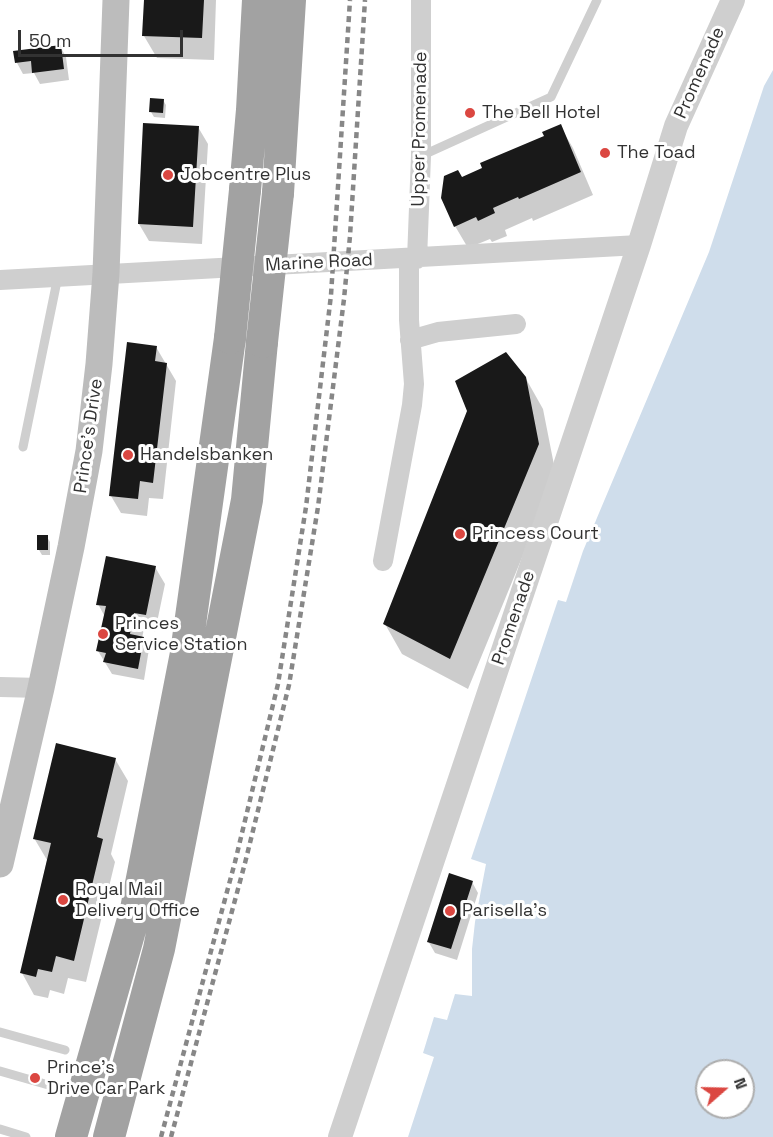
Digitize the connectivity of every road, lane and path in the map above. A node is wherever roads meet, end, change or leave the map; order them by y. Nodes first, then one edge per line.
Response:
1 (116, 0) edge
2 (240, 0) edge
3 (258, 0) edge
4 (291, 0) edge
5 (421, 0) edge
6 (597, 0) edge
7 (733, 0) edge
8 (252, 110) junction
9 (422, 156) junction
10 (639, 245) junction
11 (413, 259) junction
12 (106, 273) junction
13 (58, 276) junction
14 (0, 280) edge
15 (516, 324) dead end
16 (410, 340) junction
17 (23, 447) dead end
18 (383, 561) dead end
19 (0, 687) edge
20 (41, 688) junction
21 (0, 864) edge
22 (0, 1032) edge
23 (65, 1050) dead end
24 (0, 1071) edge
25 (52, 1086) dead end
26 (0, 1129) edge
27 (26, 1137) edge
28 (71, 1137) edge
29 (109, 1137) edge
30 (340, 1137) edge

1 - 12 main road, Prince's Drive
2 - 8 highway
3 - 8 highway
4 - 29 highway, bridge
5 - 9 street, Upper Promenade
6 - 9 lane
7 - 10 street, Promenade
8 - 28 highway, bridge
9 - 11 street, Upper Promenade
10 - 11 street, Marine Road
10 - 30 street, Promenade
11 - 12 street, Marine Road
11 - 16 street, Upper Promenade
12 - 13 street, Marine Road
12 - 20 main road, Prince's Drive
13 - 14 street, Marine Road
13 - 17 lane
15 - 16 street
16 - 18 street, Upper Promenade
19 - 20 street
20 - 21 main road, Prince's Drive
22 - 23 lane
24 - 25 lane
26 - 27 lane

